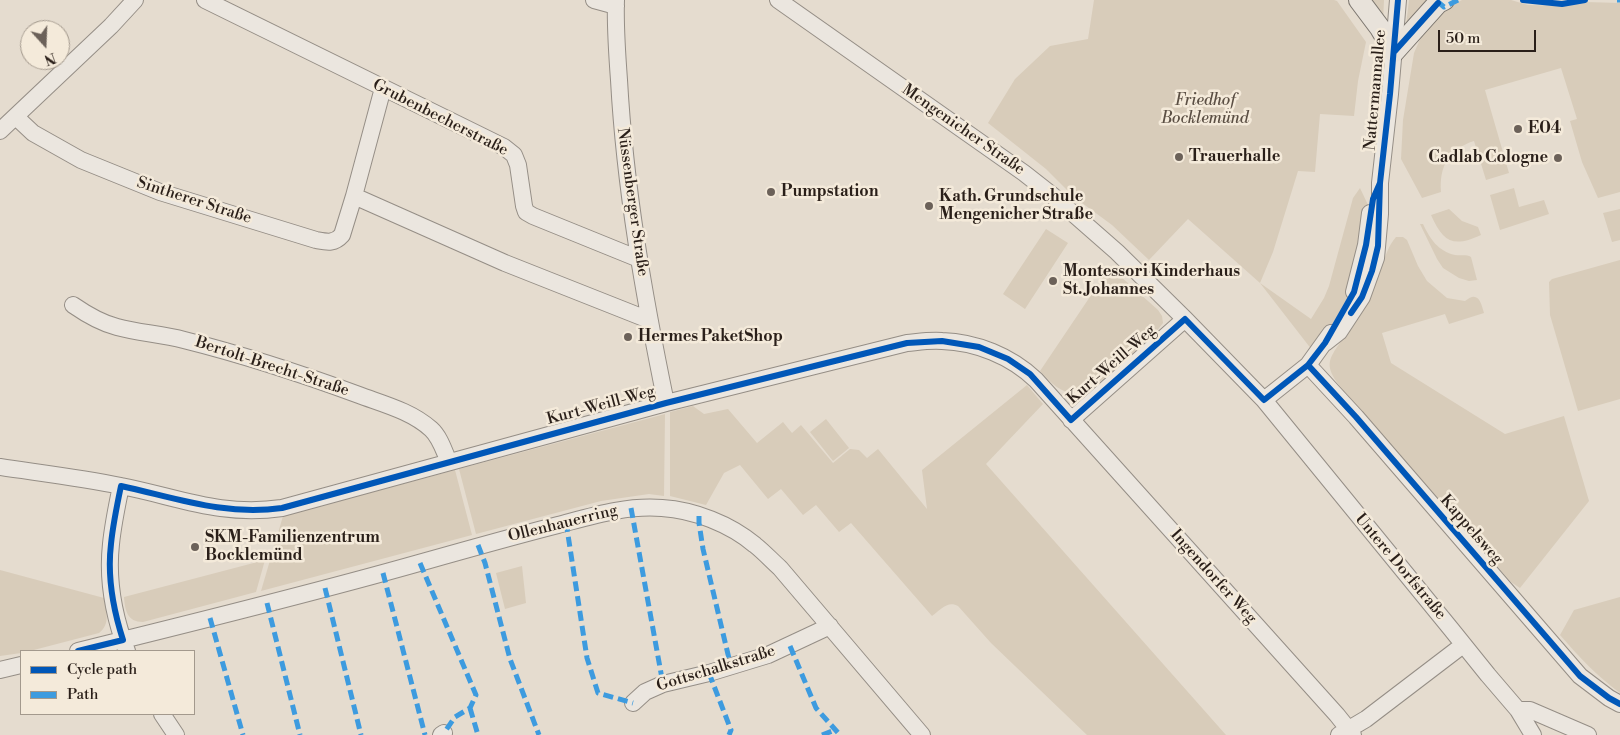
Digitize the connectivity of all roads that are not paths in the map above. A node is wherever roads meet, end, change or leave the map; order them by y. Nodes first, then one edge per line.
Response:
1 (135, 0) edge
2 (205, 0) edge
3 (594, 0) edge
4 (778, 0) edge
5 (1359, 0) edge
6 (1398, 0) edge
7 (1444, 0) edge
8 (616, 3) edge
9 (1394, 52) junction
10 (383, 88) junction
11 (16, 117) junction
12 (0, 131) edge
13 (354, 196) junction
14 (639, 259) junction
15 (72, 305) dead end
16 (1185, 319) junction
17 (649, 320) junction
18 (1308, 365) junction
19 (1264, 400) junction
20 (666, 403) junction
21 (1071, 420) junction
22 (449, 462) junction
23 (0, 468) edge
24 (121, 486) junction
25 (830, 626) junction
26 (1463, 645) junction
27 (125, 646) edge
28 (87, 650) edge
29 (20, 665) edge
30 (0, 670) edge
31 (633, 703) dead end
32 (1620, 704) edge
33 (1518, 710) junction
34 (163, 715) edge
35 (1347, 733) edge
36 (176, 735) edge
37 (922, 735) edge
38 (1533, 735) edge
39 (1588, 735) edge

1 - 11 street
2 - 10 street, Grubenbecherstraße
3 - 8 street
4 - 16 street, Mengenicher Straße
5 - 9 main road
6 - 9 street, Nattermannallee
7 - 9 main road
8 - 14 street, Nüssenberger Straße
9 - 18 street, Nattermannallee
10 - 13 street, Sintherer Straße
10 - 14 street, Grubenbecherstraße
11 - 12 street
11 - 13 street, Sintherer Straße
13 - 17 street
14 - 17 street, Nüssenberger Straße
15 - 22 street, Bertolt-Brecht-Straße
16 - 19 street, Mengenicher Straße
16 - 21 street, Kurt-Weill-Weg
17 - 20 street, Nüssenberger Straße
18 - 19 street, Nattermannallee
18 - 32 street, Kappelsweg
19 - 26 street, Untere Dorfstraße
20 - 21 street, Kurt-Weill-Weg
20 - 22 street, Kurt-Weill-Weg
21 - 35 street, Ingendorfer Weg
22 - 24 street, Kurt-Weill-Weg
23 - 24 street, Kurt-Weill-Weg
24 - 27 street
25 - 27 street, Ollenhauerring
25 - 31 street, Gottschalkstraße
25 - 37 street, Ollenhauerring
26 - 33 street, Untere Dorfstraße
26 - 35 street
27 - 28 street, Ollenhauerring
29 - 30 street
33 - 38 street, Untere Dorfstraße
33 - 39 street
34 - 36 street

